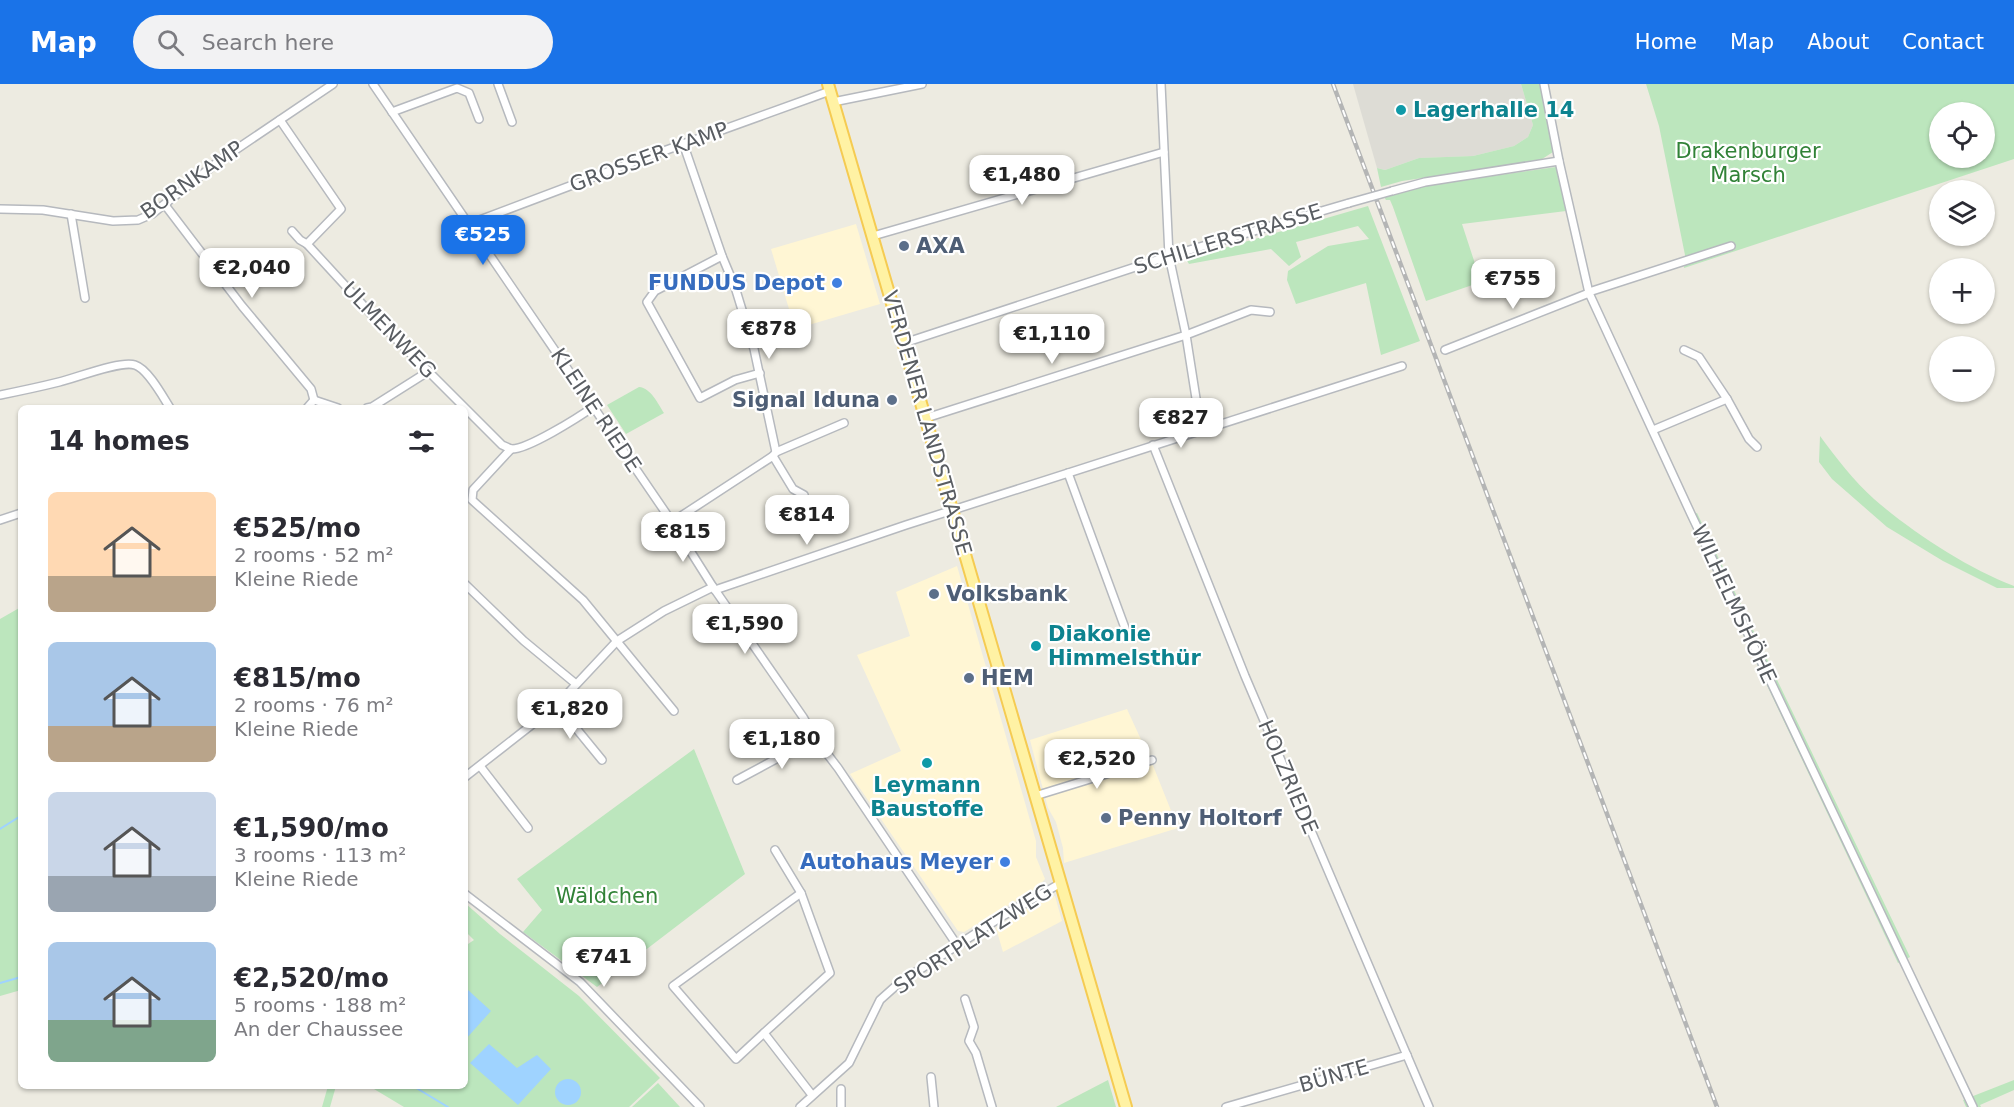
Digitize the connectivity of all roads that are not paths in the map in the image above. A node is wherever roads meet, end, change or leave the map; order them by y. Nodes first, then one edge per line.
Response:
1 (333, 84) edge
2 (373, 84) edge
3 (498, 84) edge
4 (922, 84) edge
5 (1161, 84) edge
6 (1545, 84) edge
7 (830, 93) edge
8 (392, 112) junction
9 (480, 119) dead end
10 (280, 120) junction
11 (512, 122) dead end
12 (683, 143) junction
13 (1164, 152) junction
14 (1559, 161) junction
15 (165, 204) junction
16 (0, 209) edge
17 (71, 214) junction
18 (469, 224) junction
19 (292, 231) dead end
20 (873, 236) junction
21 (307, 244) junction
22 (1731, 246) dead end
23 (722, 256) junction
24 (1168, 256) junction
25 (1589, 293) junction
26 (85, 298) dead end
27 (1270, 312) dead end
28 (1186, 335) junction
29 (904, 343) junction
30 (1445, 350) dead end
31 (1684, 350) dead end
32 (1402, 366) dead end
33 (429, 371) junction
34 (760, 374) junction
35 (0, 395) edge
36 (1727, 399) junction
37 (314, 400) junction
38 (168, 405) edge
39 (310, 405) edge
40 (330, 405) edge
41 (375, 405) edge
42 (463, 405) edge
43 (593, 407) junction
44 (468, 411) edge
45 (926, 418) junction
46 (844, 423) dead end
47 (1201, 430) junction
48 (1653, 430) junction
49 (1153, 445) junction
50 (1757, 447) dead end
51 (511, 449) junction
52 (775, 454) junction
53 (1068, 473) junction
54 (804, 495) dead end
55 (953, 511) junction
56 (18, 514) edge
57 (0, 520) edge
58 (672, 522) junction
59 (468, 587) edge
60 (714, 589) junction
61 (1125, 628) dead end
62 (617, 641) junction
63 (576, 684) junction
64 (557, 705) junction
65 (674, 711) dead end
66 (815, 738) junction
67 (602, 760) dead end
68 (1152, 760) dead end
69 (480, 766) junction
70 (468, 775) edge
71 (736, 780) dead end
72 (1035, 796) junction
73 (528, 828) dead end
74 (775, 850) dead end
75 (1061, 883) junction
76 (801, 893) junction
77 (468, 896) edge
78 (957, 945) junction
79 (965, 999) dead end
80 (764, 1033) junction
81 (1407, 1055) junction
82 (931, 1077) dead end
83 (841, 1089) dead end
84 (812, 1095) junction
85 (700, 1107) edge
86 (800, 1107) edge
87 (841, 1107) edge
88 (934, 1107) edge
89 (992, 1107) edge
90 (1126, 1107) edge
91 (1226, 1107) edge
92 (1429, 1107) edge
93 (1973, 1107) edge

1 - 10 street, BORNKAMP
2 - 8 street, KLEINE RIEDE
3 - 11 street
4 - 7 street, GROSSER KAMP
5 - 13 street
6 - 14 street, WILHELMSHÖHE
7 - 12 street, GROSSER KAMP
7 - 20 main road, VERDENER LANDSTRASSE
8 - 9 street
8 - 18 street, KLEINE RIEDE
10 - 15 street, BORNKAMP
10 - 21 street
12 - 18 street, GROSSER KAMP
12 - 23 street
13 - 20 street
13 - 24 street
14 - 24 street, SCHILLERSTRASSE, bridge
14 - 25 street, WILHELMSHÖHE
15 - 17 street, BORNKAMP
15 - 37 street
16 - 17 street, BORNKAMP
17 - 26 street
18 - 43 street, KLEINE RIEDE
19 - 21 street, ULMENWEG
20 - 29 main road, VERDENER LANDSTRASSE
21 - 33 street, ULMENWEG
22 - 25 street
23 - 34 street
23 - 34 street
24 - 28 street
24 - 29 street, SCHILLERSTRASSE
25 - 30 street
25 - 48 street, WILHELMSHÖHE
27 - 28 street
28 - 45 street
28 - 47 street
29 - 45 main road, VERDENER LANDSTRASSE
31 - 36 street
32 - 47 street
33 - 41 street
33 - 42 street, ULMENWEG
34 - 52 street
35 - 38 street
36 - 48 street
36 - 50 street
37 - 39 street
37 - 40 street
43 - 51 street
43 - 58 street, KLEINE RIEDE
44 - 51 street, ULMENWEG
45 - 55 main road, VERDENER LANDSTRASSE
46 - 52 street
47 - 49 street
48 - 93 street, WILHELMSHÖHE
49 - 53 street
49 - 81 street, HOLZRIEDE
51 - 62 street
52 - 54 street
52 - 58 street
53 - 55 street
53 - 61 street
55 - 60 street
55 - 72 main road, VERDENER LANDSTRASSE
56 - 57 street
58 - 60 street, KLEINE RIEDE
59 - 63 street
60 - 62 street
60 - 66 street, KLEINE RIEDE
62 - 63 street
62 - 65 street
63 - 64 street
64 - 67 street
64 - 69 street
66 - 71 street
66 - 78 street, KLEINE RIEDE
68 - 72 street
69 - 70 street
69 - 73 street
72 - 75 main road, VERDENER LANDSTRASSE
74 - 76 street
75 - 78 street, SPORTPLATZWEG
75 - 90 main road, VERDENER LANDSTRASSE
76 - 80 street
76 - 80 street
77 - 85 street
78 - 84 street, SPORTPLATZWEG
79 - 89 street
80 - 84 street
81 - 91 street, BÜNTE
81 - 92 street, HOLZRIEDE
82 - 88 street
83 - 87 street
84 - 86 street, SPORTPLATZWEG

